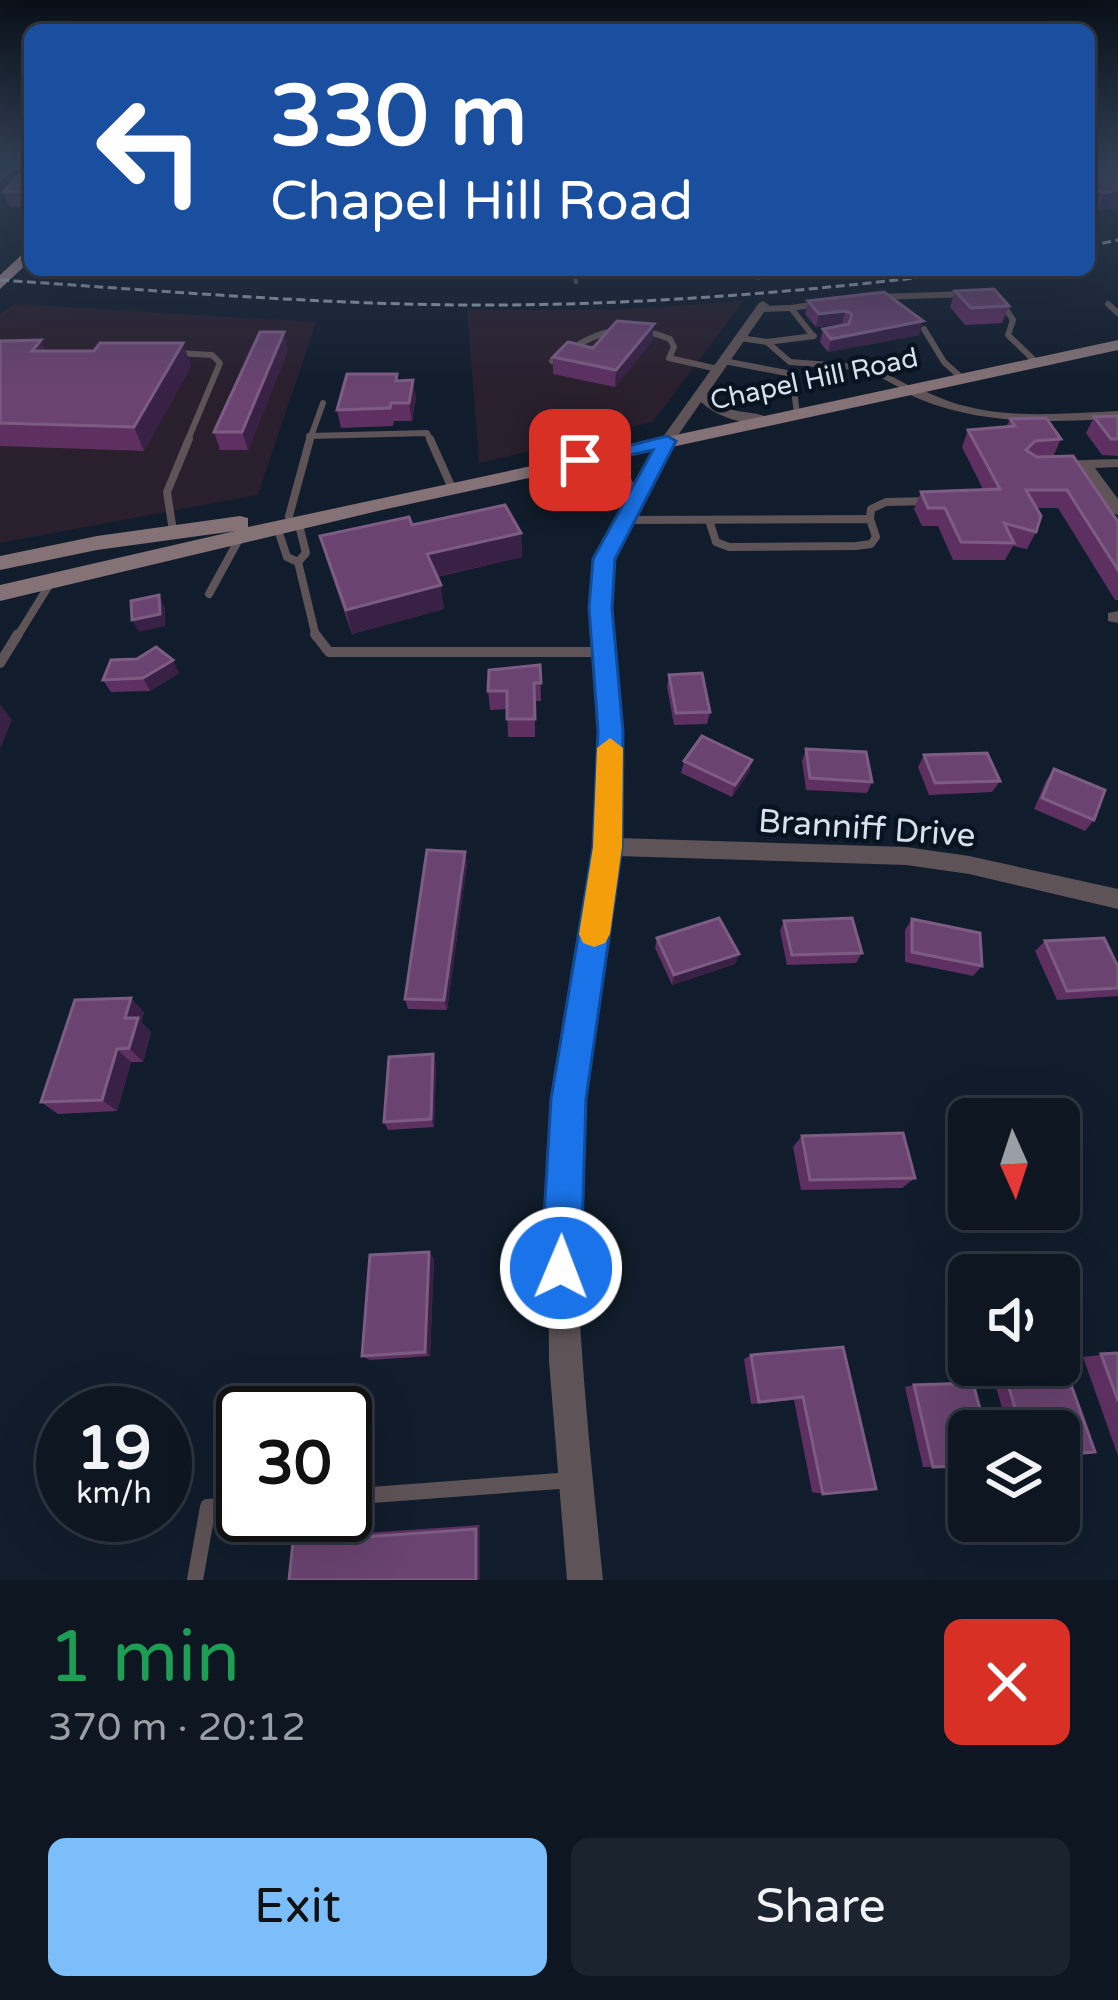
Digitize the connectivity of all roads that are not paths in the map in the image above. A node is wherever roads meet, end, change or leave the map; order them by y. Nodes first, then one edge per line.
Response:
1 (24, 258) edge
2 (575, 276) edge
3 (576, 282) dead end
4 (0, 284) edge
5 (977, 295) edge
6 (990, 296) edge
7 (872, 298) edge
8 (834, 302) edge
9 (1108, 304) dead end
10 (762, 307) joint
11 (791, 308) junction
12 (1118, 313) edge
13 (924, 329) edge
14 (827, 334) edge
15 (813, 336) junction
16 (740, 338) junction
17 (767, 342) junction
18 (1118, 345) edge
19 (173, 353) edge
20 (552, 361) edge
21 (1036, 362) junction
22 (795, 363) junction
23 (721, 365) junction
24 (791, 374) junction
25 (963, 379) junction
26 (911, 390) junction
27 (700, 394) junction
28 (323, 403) dead end
29 (797, 414) junction
30 (1118, 415) edge
31 (766, 420) junction
32 (309, 436) junction
33 (667, 441) junction
34 (1118, 463) edge
35 (1085, 464) junction
36 (1034, 466) edge
37 (537, 470) junction
38 (452, 488) junction
39 (942, 501) edge
40 (1118, 510) edge
41 (627, 511) junction
42 (870, 519) junction
43 (710, 520) junction
44 (288, 524) junction
45 (173, 531) junction
46 (238, 541) junction
47 (298, 562) junction
48 (0, 563) edge
49 (51, 582) junction
50 (0, 593) edge
51 (209, 594) dead end
52 (605, 652) junction
53 (0, 663) edge
54 (607, 847) junction
55 (1118, 899) edge
56 (575, 1480) junction
57 (372, 1495) edge
58 (216, 1506) edge
59 (195, 1580) edge
60 (585, 1580) edge

1 - 4 main road
2 - 3 lane
5 - 7 lane
6 - 21 lane
8 - 11 lane
9 - 12 lane
10 - 11 lane
10 - 16 street
11 - 15 lane
13 - 25 lane
14 - 15 lane
15 - 17 lane
16 - 17 lane
16 - 23 street
17 - 22 lane
18 - 21 main road, Chapel Hill Road
19 - 45 lane
20 - 23 lane
21 - 25 main road, Chapel Hill Road
22 - 24 lane
22 - 26 lane
23 - 24 lane
23 - 27 street
24 - 29 lane
25 - 26 main road, Chapel Hill Road
26 - 29 main road, Chapel Hill Road
26 - 30 street
27 - 31 street
27 - 33 street
28 - 32 lane
29 - 31 main road, Chapel Hill Road
31 - 33 main road, Chapel Hill Road
32 - 38 lane
32 - 44 lane
33 - 37 main road, Chapel Hill Road
33 - 41 street
34 - 35 street
35 - 36 street
35 - 40 street
37 - 38 main road, Chapel Hill Road
37 - 41 street
38 - 44 main road, Chapel Hill Road
39 - 42 lane
41 - 43 lane
41 - 52 street
42 - 43 lane
42 - 43 lane
44 - 45 main road, Chapel Hill Road
44 - 46 main road, Chapel Hill Road
44 - 47 lane
44 - 47 lane
45 - 48 main road, Chapel Hill Road
46 - 49 main road, Chapel Hill Road
46 - 51 lane
47 - 52 lane
49 - 50 main road, Chapel Hill Road
49 - 53 lane
52 - 54 street
54 - 55 street, Branniff Drive
54 - 56 street
56 - 57 lane
56 - 60 street
58 - 59 lane

